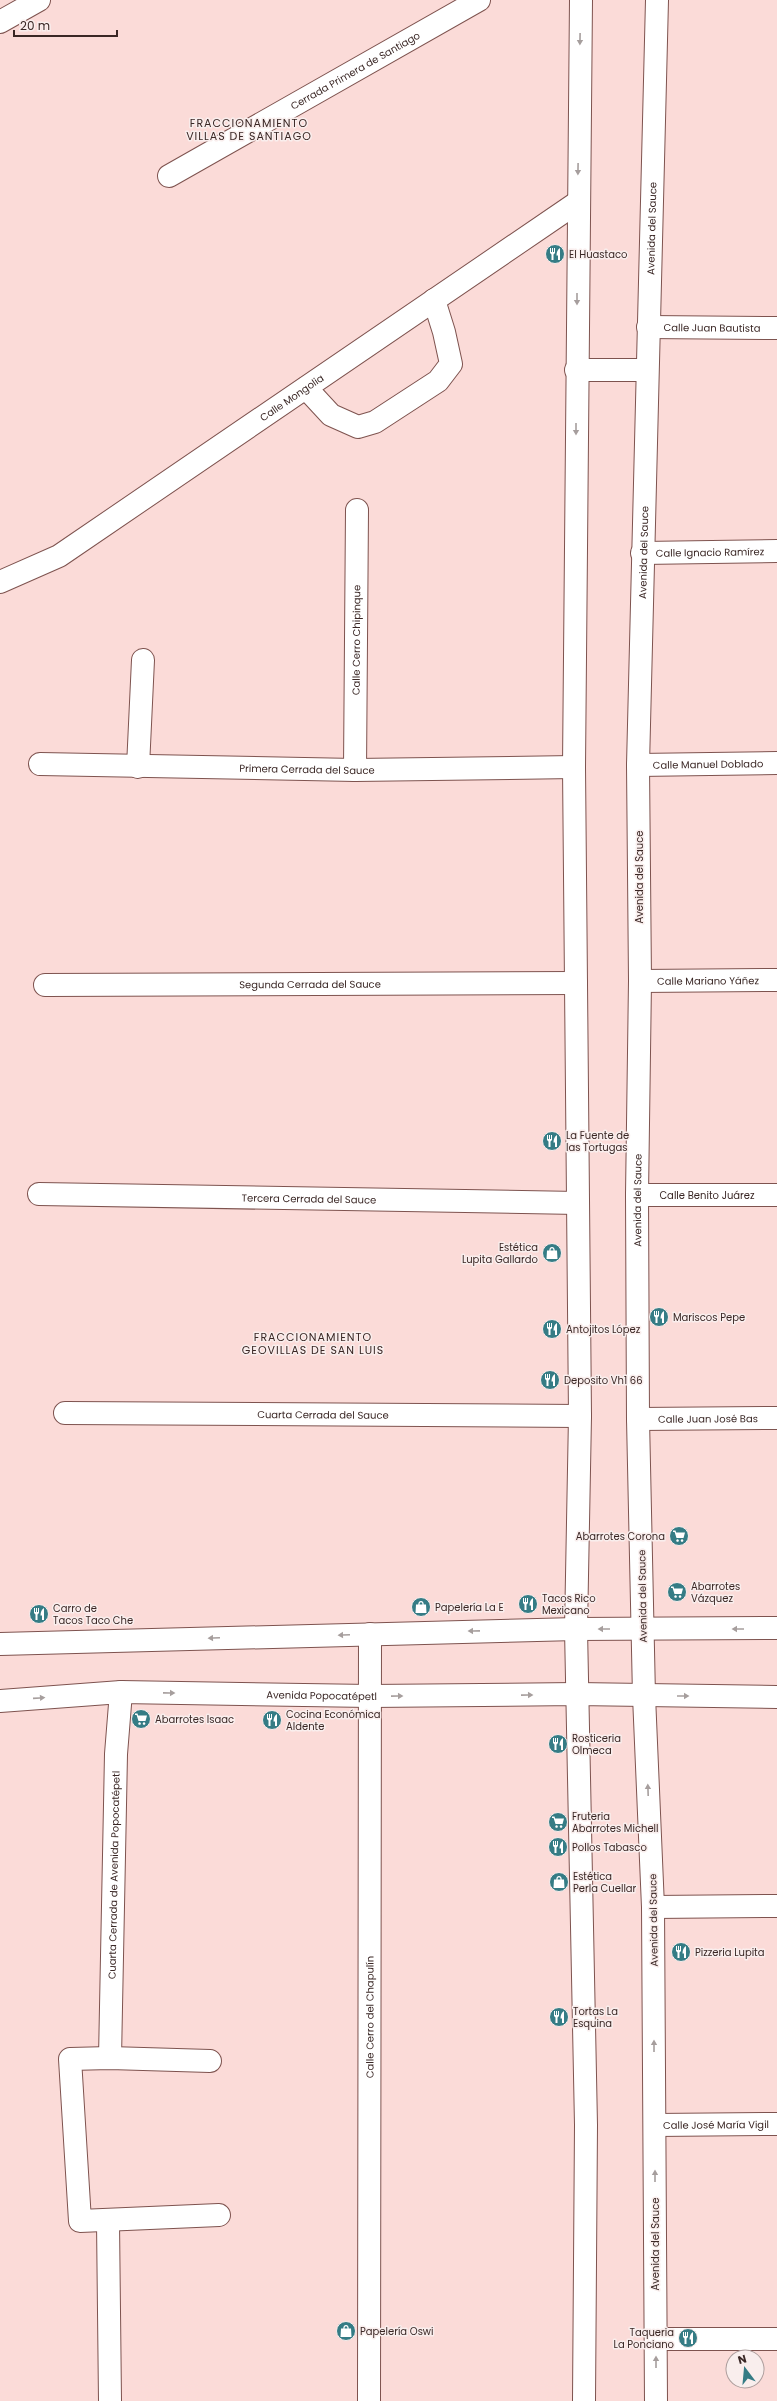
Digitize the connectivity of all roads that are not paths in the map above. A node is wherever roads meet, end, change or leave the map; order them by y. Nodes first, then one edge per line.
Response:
1 (39, 0) edge
2 (479, 0) edge
3 (580, 0) edge
4 (657, 0) edge
5 (0, 22) edge
6 (169, 176) dead end
7 (578, 202) junction
8 (434, 300) junction
9 (648, 327) junction
10 (777, 328) edge
11 (576, 370) junction
12 (647, 370) junction
13 (306, 388) junction
14 (357, 510) dead end
15 (777, 551) edge
16 (642, 553) junction
17 (0, 582) edge
18 (142, 660) dead end
19 (777, 763) edge
20 (40, 764) dead end
21 (638, 765) junction
22 (138, 767) junction
23 (574, 767) junction
24 (355, 770) junction
25 (777, 980) edge
26 (640, 981) junction
27 (576, 983) junction
28 (45, 985) dead end
29 (39, 1194) dead end
30 (637, 1195) junction
31 (777, 1195) edge
32 (578, 1203) junction
33 (65, 1413) dead end
34 (580, 1416) junction
35 (777, 1418) edge
36 (638, 1419) junction
37 (777, 1628) edge
38 (576, 1629) junction
39 (643, 1629) junction
40 (370, 1634) junction
41 (0, 1644) edge
42 (121, 1692) junction
43 (577, 1694) junction
44 (370, 1696) junction
45 (644, 1696) junction
46 (777, 1696) edge
47 (0, 1701) edge
48 (777, 1906) edge
49 (653, 1907) junction
50 (110, 2058) junction
51 (210, 2061) dead end
52 (777, 2124) edge
53 (655, 2125) junction
54 (219, 2215) dead end
55 (108, 2222) junction
56 (656, 2339) junction
57 (777, 2339) edge
58 (110, 2401) edge
59 (369, 2401) edge
60 (584, 2401) edge
61 (656, 2401) edge

1 - 5 street
2 - 6 street, Cerrada Primera de Santiago
3 -> 7 street
4 - 9 street, Avenida del Sauce
7 - 8 street, Calle Mongolia
7 -> 11 street
8 - 13 street, Calle Mongolia
8 - 13 street
9 - 10 street, Calle Juan Bautista
9 - 12 street, Avenida del Sauce
11 - 12 street
11 -> 23 street
12 - 16 street, Avenida del Sauce
13 - 17 street, Calle Mongolia
14 - 24 street, Calle Cerro Chipinque
15 - 16 street, Calle Ignacio Ramírez
16 - 21 street, Avenida del Sauce
18 - 22 street
19 - 21 street, Calle Manuel Doblado
20 - 22 street, Primera Cerrada del Sauce
21 - 26 street, Avenida del Sauce
22 - 24 street, Primera Cerrada del Sauce
23 - 24 street, Primera Cerrada del Sauce
23 - 27 street
25 - 26 street, Calle Mariano Yáñez
26 - 30 street, Avenida del Sauce
27 - 28 street, Segunda Cerrada del Sauce
27 - 32 street
29 - 32 street, Tercera Cerrada del Sauce
30 - 31 street, Calle Benito Juárez
30 - 36 street, Avenida del Sauce
32 - 34 street
33 - 34 street, Cuarta Cerrada del Sauce
34 - 38 street
35 - 36 street, Calle Juan José Bas
36 - 39 street, Avenida del Sauce
37 -> 39 street
39 -> 38 street
38 -> 40 street
38 - 43 street
39 - 45 street, Avenida del Sauce
40 -> 41 street
40 - 44 street, Calle Cerro del Chapulín
42 -> 44 street, Avenida Popocatépetl
47 -> 42 street, Avenida Popocatépetl
42 - 50 street, Cuarta Cerrada de Avenida Popocatépetl
44 -> 43 street, Avenida Popocatépetl
43 - 45 street, Avenida Popocatépetl
43 - 60 street
44 - 59 street, Calle Cerro del Chapulín
45 -> 46 street, Avenida Popocatépetl
49 -> 45 street, Avenida del Sauce
48 - 49 street
53 -> 49 street, Avenida del Sauce
50 - 51 street
50 - 55 street
52 - 53 street, Calle José María Vigil
56 -> 53 street, Avenida del Sauce
54 - 55 street
55 - 58 street
56 - 57 street
61 -> 56 street, Avenida del Sauce

